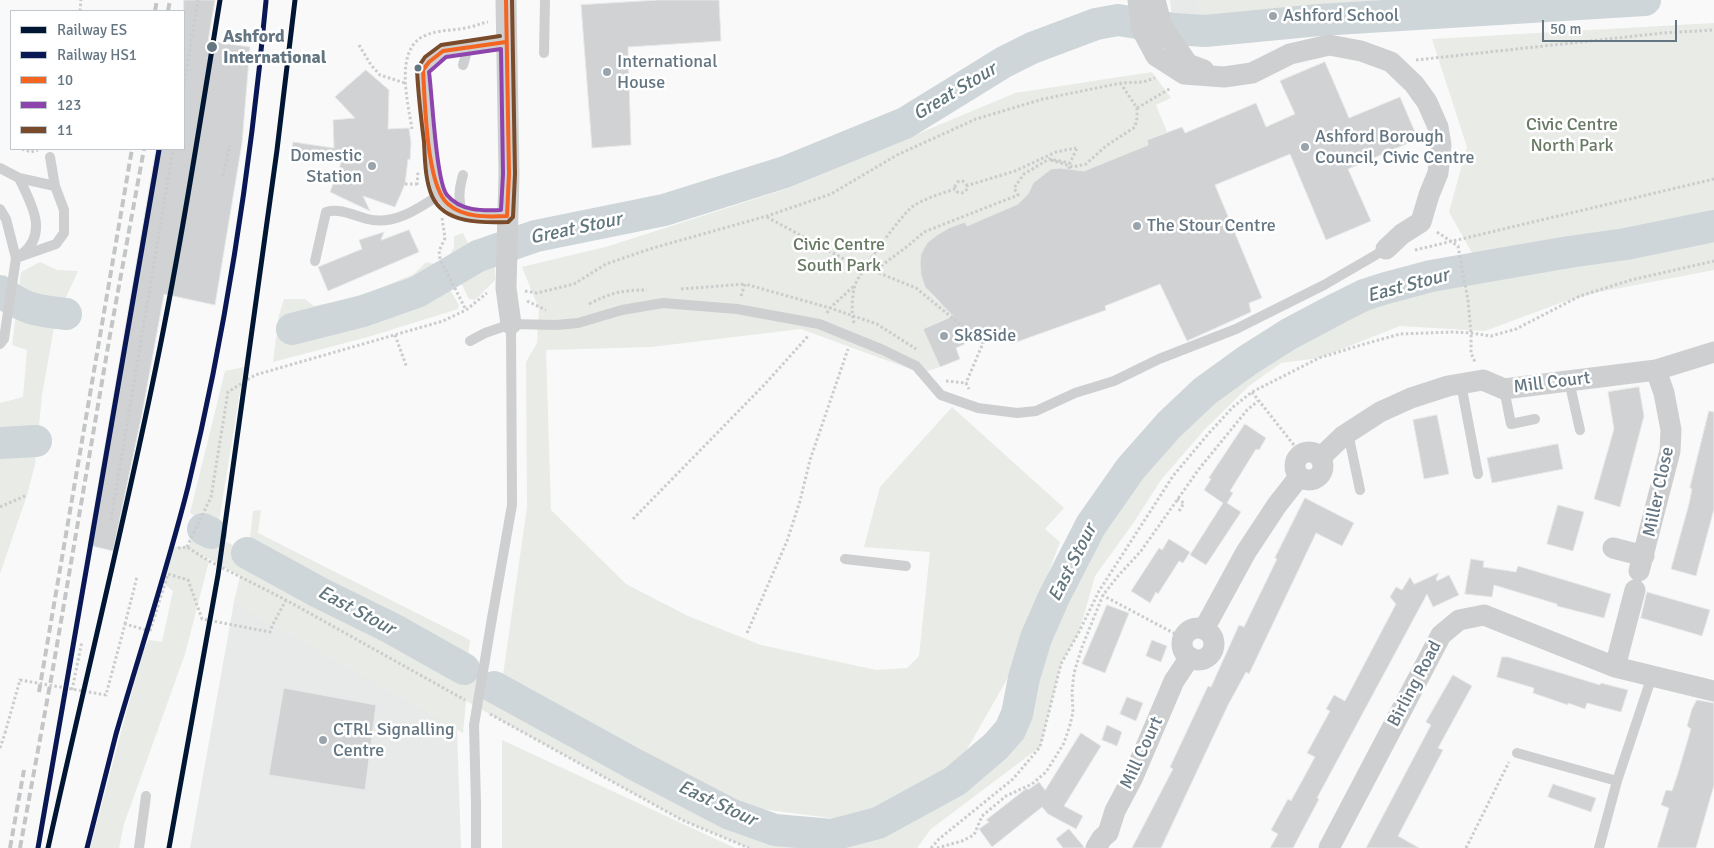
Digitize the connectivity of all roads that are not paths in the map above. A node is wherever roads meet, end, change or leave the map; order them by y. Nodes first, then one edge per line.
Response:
1 (506, 0) edge
2 (545, 0) edge
3 (1138, 0) edge
4 (1155, 0) edge
5 (1152, 29) junction
6 (506, 42) junction
7 (468, 48) junction
8 (544, 53) dead end
9 (463, 65) dead end
10 (50, 157) dead end
11 (0, 168) edge
12 (463, 175) dead end
13 (19, 178) junction
14 (54, 186) junction
15 (439, 195) junction
16 (0, 209) edge
17 (462, 214) junction
18 (507, 220) junction
19 (1386, 248) joint
20 (16, 258) junction
21 (315, 262) dead end
22 (511, 324) junction
23 (470, 341) dead end
24 (0, 344) edge
25 (1714, 352) edge
26 (1656, 370) junction
27 (1569, 381) junction
28 (1461, 384) junction
29 (1504, 389) junction
30 (1535, 420) dead end
31 (1580, 430) dead end
32 (1348, 433) junction
33 (1478, 474) dead end
34 (1360, 490) dead end
35 (1613, 548) dead end
36 (845, 559) dead end
37 (906, 566) dead end
38 (1639, 572) junction
39 (1204, 629) junction
40 (1186, 648) junction
41 (1615, 667) junction
42 (1652, 676) junction
43 (1714, 692) edge
44 (1518, 752) road end
45 (1617, 781) junction
46 (146, 796) dead end
47 (139, 848) edge
48 (476, 848) edge
49 (1096, 848) edge
50 (1329, 848) edge
51 (1599, 848) edge

1 - 6 street
2 - 8 lane
3 - 5 street
4 - 5 street
5 - 19 street
6 - 7 lane
6 - 18 street
7 - 9 lane
7 - 15 lane
10 - 14 lane
11 - 13 lane
12 - 17 lane
13 - 14 lane
13 - 20 lane
14 - 20 lane
15 - 17 lane
15 - 21 lane
16 - 20 lane
17 - 18 lane
18 - 22 street
19 - 22 lane
20 - 24 lane
22 - 23 lane
22 - 48 lane, bridge
25 - 26 street, Mill Court
26 - 27 street, Mill Court
26 - 38 street, Miller Close
27 - 29 street, Mill Court
27 - 31 lane
28 - 29 street, Mill Court
28 - 32 street
28 - 33 lane
29 - 30 lane
32 - 34 lane
32 - 39 street
35 - 38 street, Miller Close
36 - 37 lane
38 - 41 street
39 - 40 street
39 - 40 street
40 - 49 street, Mill Court
41 - 42 street, Birling Road
41 - 50 street, Birling Road
42 - 43 street, Birling Road
42 - 45 lane
44 - 45 lane
45 - 51 lane
46 - 47 lane

